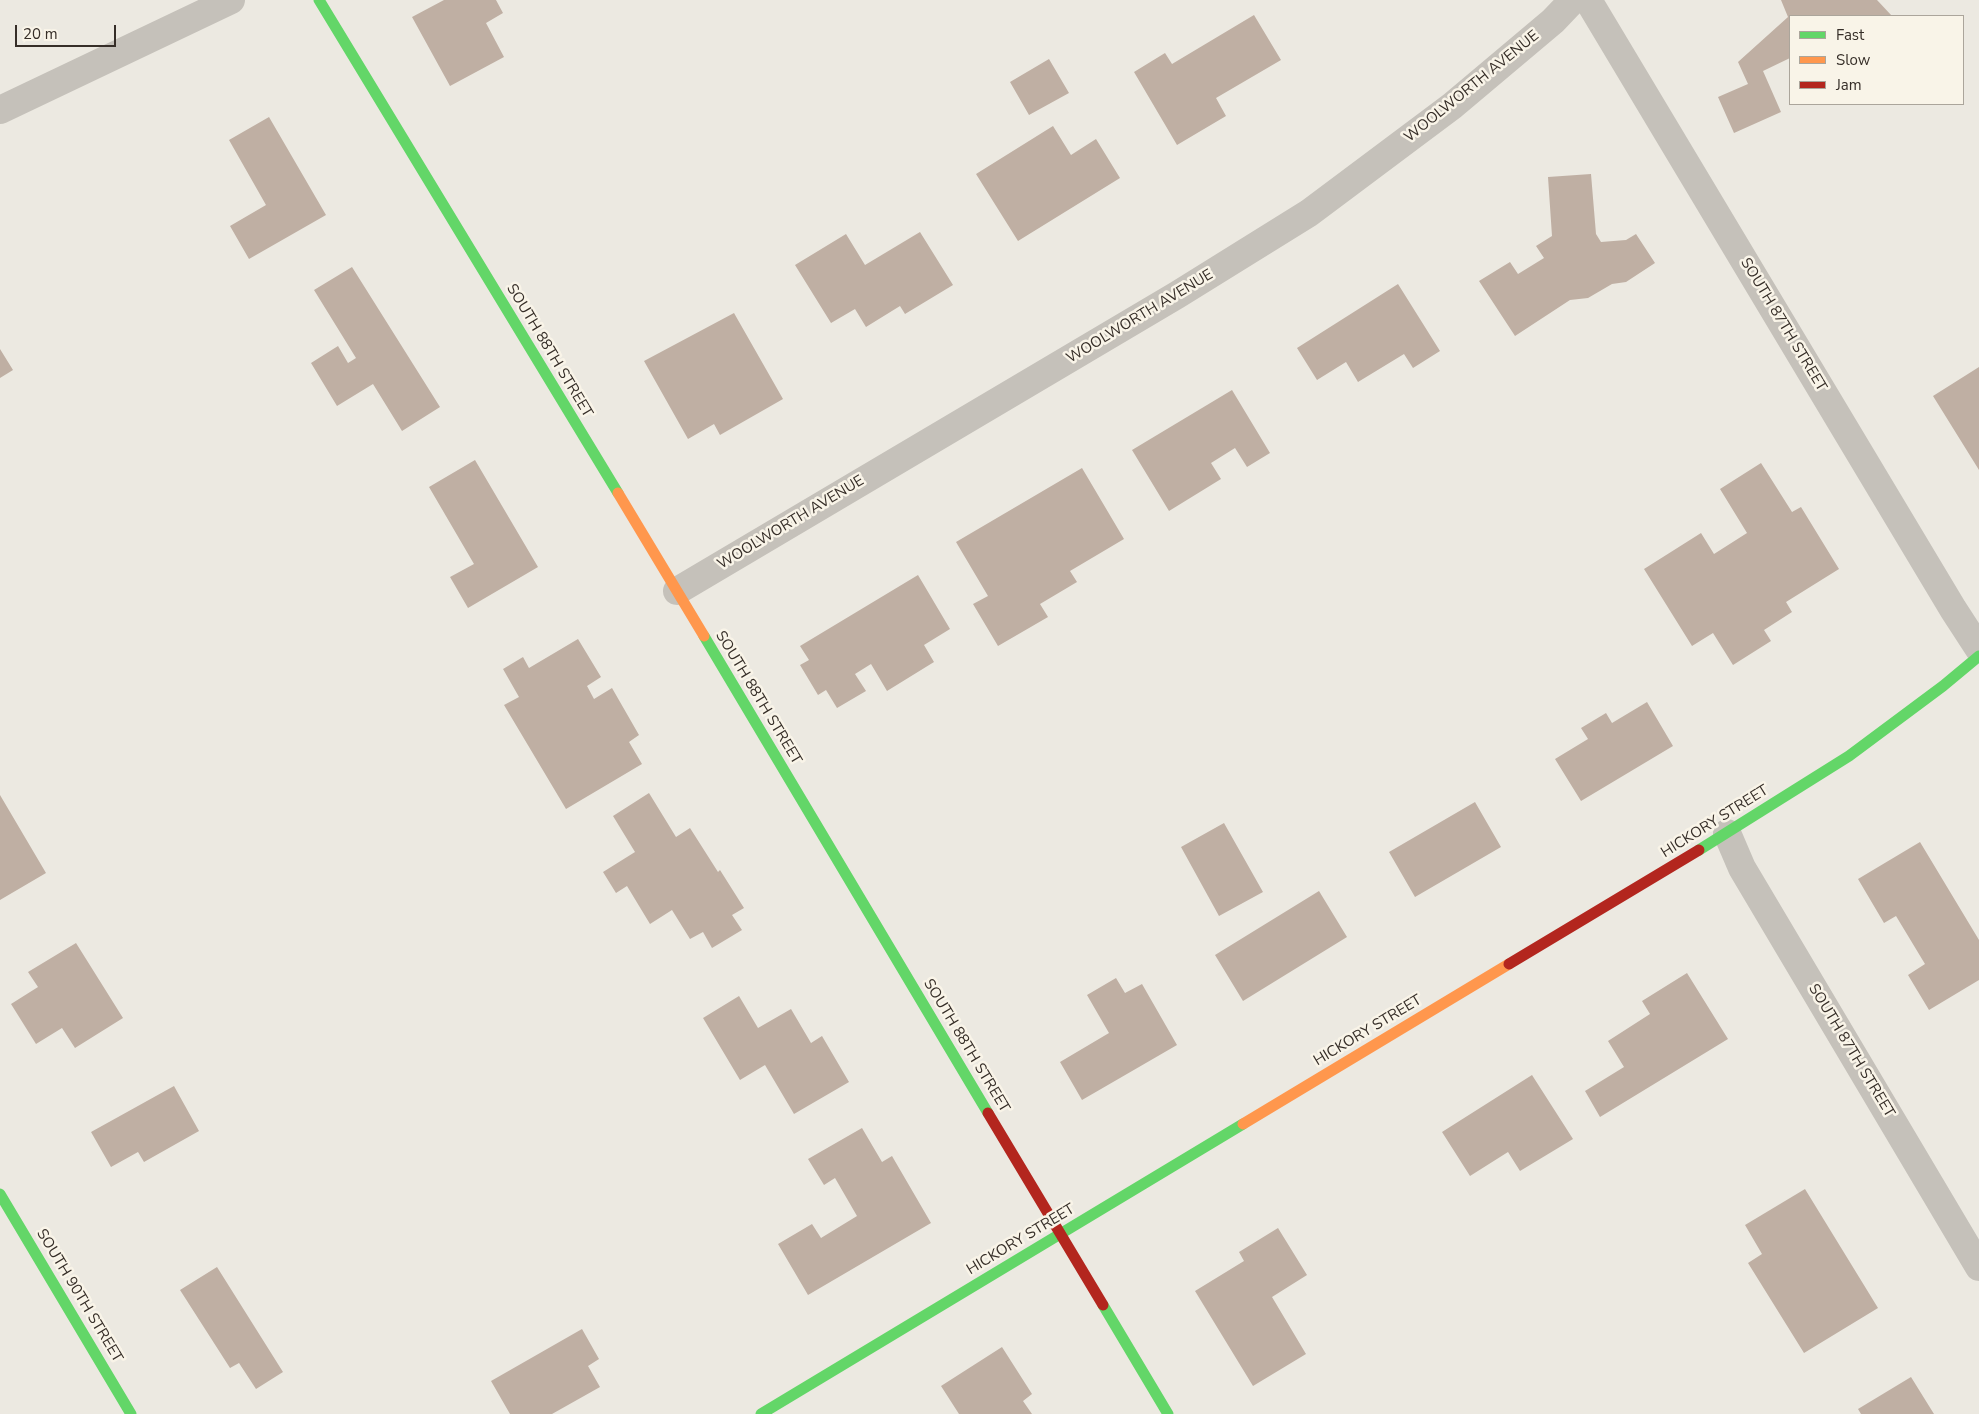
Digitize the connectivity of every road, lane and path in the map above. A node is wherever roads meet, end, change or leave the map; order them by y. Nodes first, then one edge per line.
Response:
1 (231, 0) edge
2 (320, 0) edge
3 (1573, 0) edge
4 (1588, 0) edge
5 (0, 110) edge
6 (677, 591) junction
7 (1979, 649) edge
8 (1979, 656) edge
9 (1726, 833) junction
10 (0, 1194) edge
11 (1060, 1234) junction
12 (1979, 1267) edge
13 (131, 1414) edge
14 (760, 1414) edge
15 (1168, 1414) edge

1 - 5 street
2 - 6 street, SOUTH 88TH STREET
3 - 6 street, WOOLWORTH AVENUE
4 - 7 street, SOUTH 87TH STREET
6 - 11 street, SOUTH 88TH STREET
8 - 9 street, HICKORY STREET
9 - 11 street, HICKORY STREET
9 - 12 street, SOUTH 87TH STREET
10 - 13 street, SOUTH 90TH STREET
11 - 14 street, HICKORY STREET
11 - 15 street, SOUTH 88TH STREET

